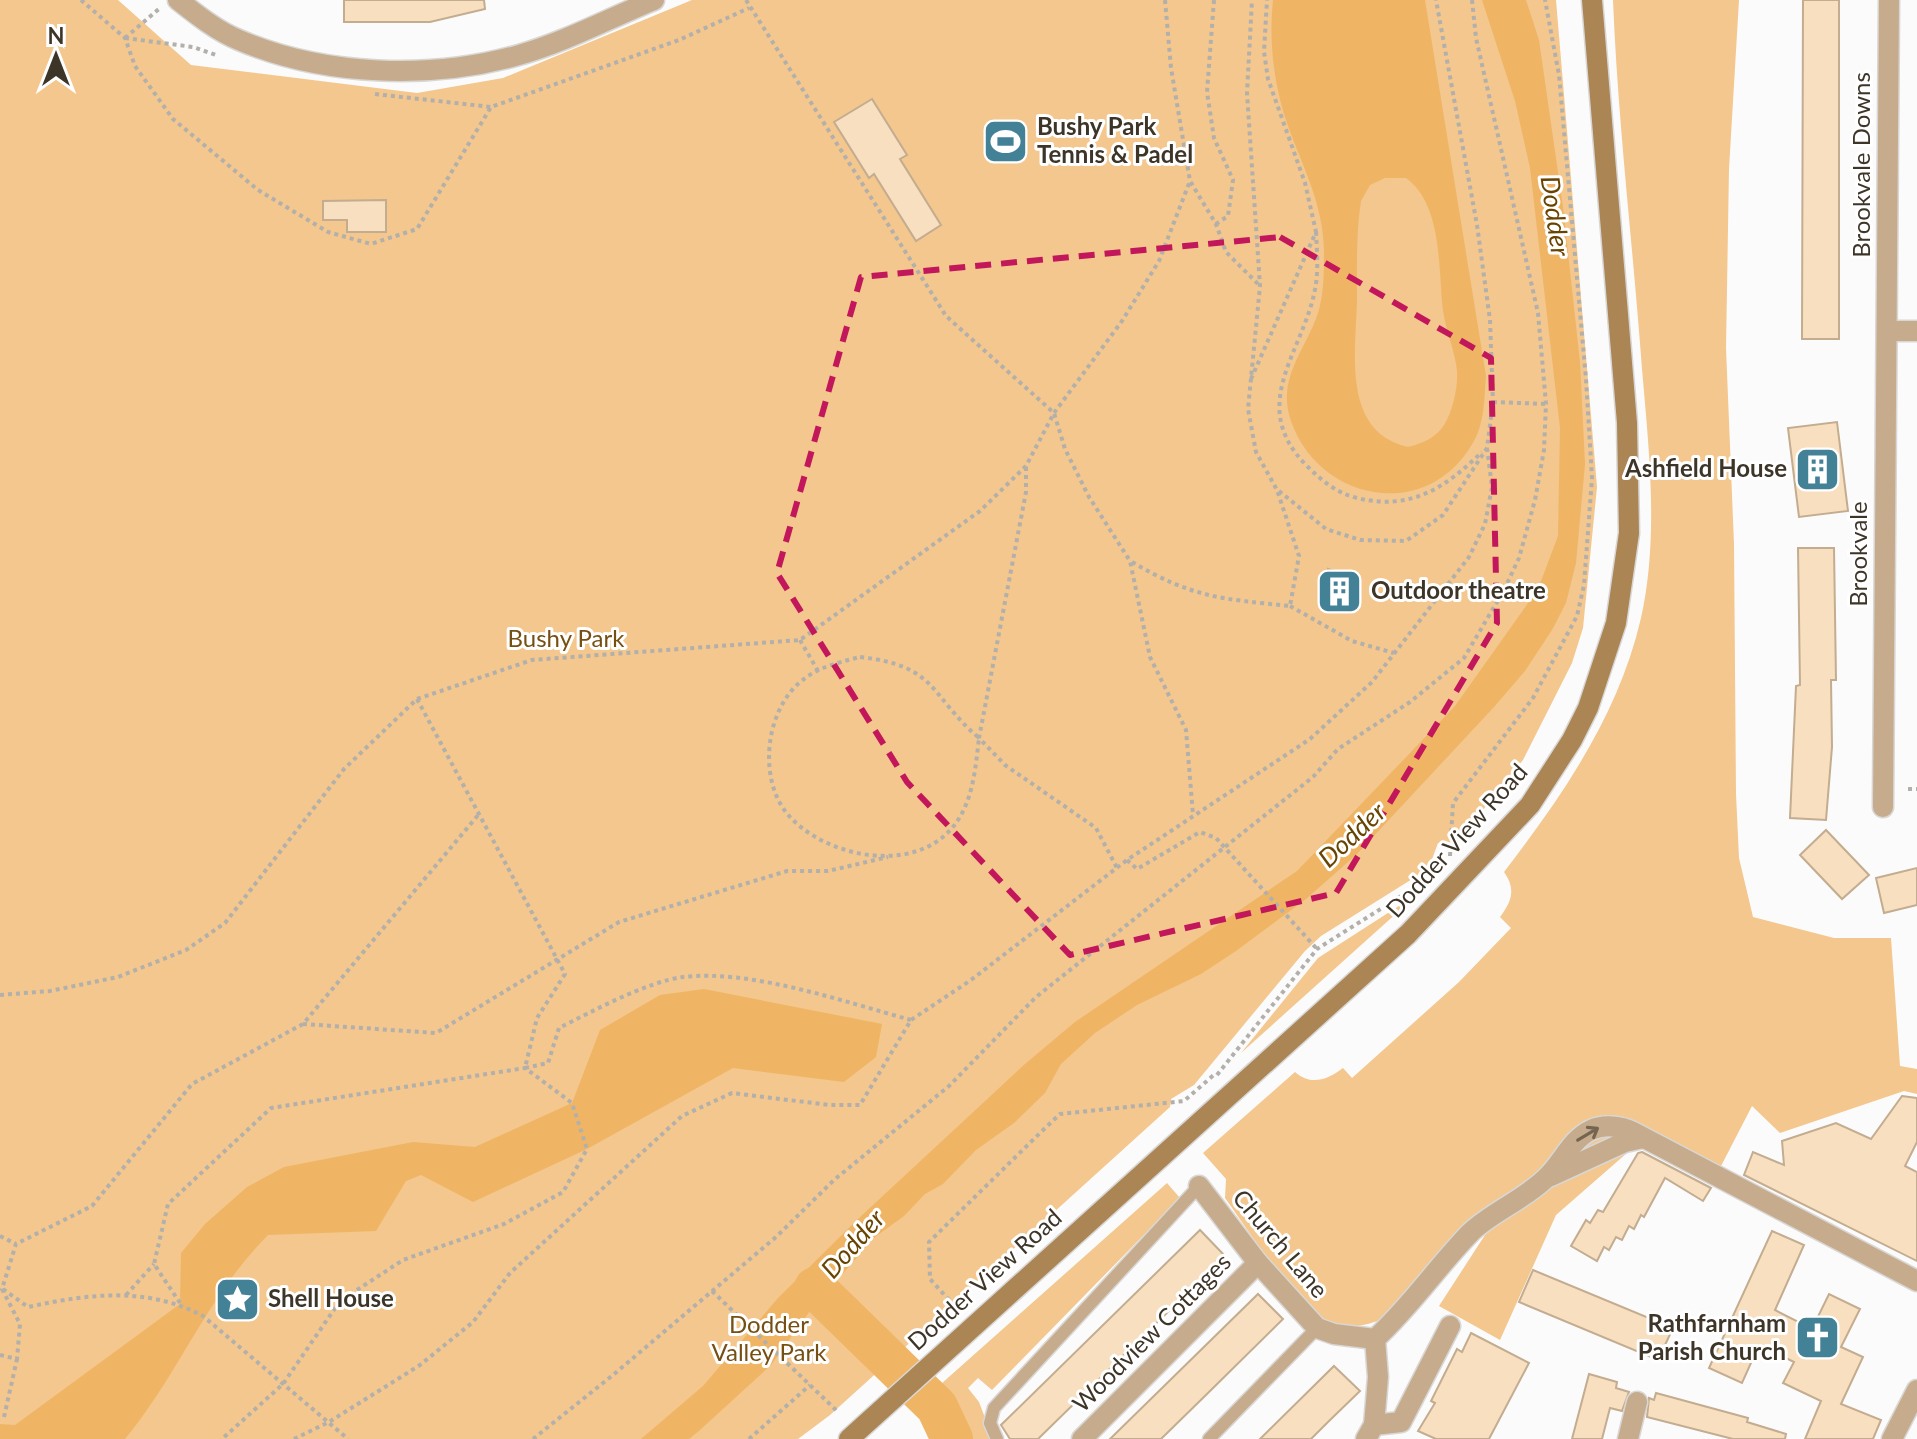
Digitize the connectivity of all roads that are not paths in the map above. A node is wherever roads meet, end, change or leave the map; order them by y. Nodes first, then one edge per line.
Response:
1 (178, 0) edge
2 (654, 0) edge
3 (1592, 0) edge
4 (1889, 0) edge
5 (1887, 331) junction
6 (1917, 331) edge
7 (1883, 807) dead end
8 (1199, 1186) joint
9 (1258, 1263) junction
10 (1917, 1281) edge
11 (1450, 1326) dead end
12 (1317, 1328) junction
13 (1375, 1339) junction
14 (1917, 1390) edge
15 (1637, 1402) dead end
16 (1370, 1432) edge
17 (849, 1439) edge
18 (997, 1439) edge
19 (1082, 1439) edge
20 (1209, 1439) edge
21 (1628, 1439) edge
22 (1892, 1439) edge

1 - 2 street
3 - 17 main road, Dodder View Road
4 - 5 street, Brookvale Downs
5 - 6 street
5 - 7 street, Brookvale
8 - 9 street, Church Lane
8 - 18 lane
9 - 12 street, Church Lane
9 - 19 street, Woodview Cottages
10 - 13 street
11 - 16 street
12 - 13 street, Church Lane
12 - 20 lane
13 - 16 street
14 - 22 street
15 - 21 street

